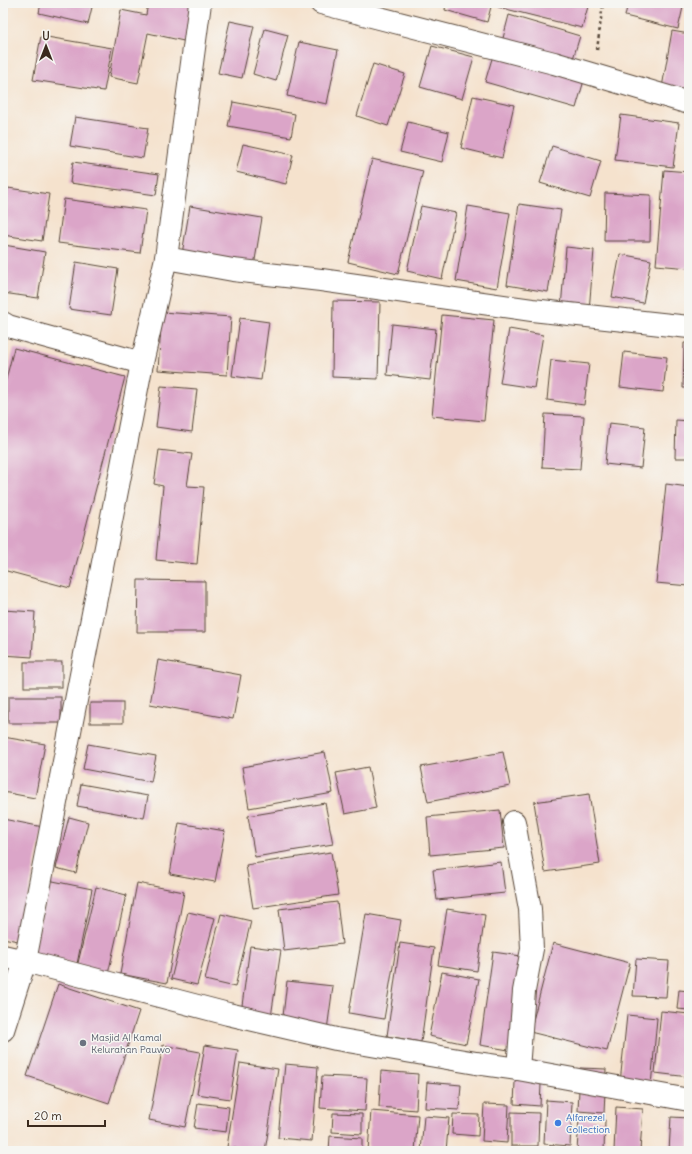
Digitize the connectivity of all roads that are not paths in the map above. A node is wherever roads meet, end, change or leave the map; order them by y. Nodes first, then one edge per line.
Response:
1 (200, 3) edge
2 (320, 3) edge
3 (689, 103) edge
4 (166, 258) junction
5 (3, 323) edge
6 (689, 326) edge
7 (142, 362) junction
8 (514, 822) dead end
9 (3, 956) edge
10 (25, 961) junction
11 (3, 1030) edge
12 (518, 1069) junction
13 (689, 1100) edge

1 - 4 street
2 - 3 street
4 - 6 street
4 - 7 street
5 - 7 street
7 - 10 street
8 - 12 street
9 - 10 street
10 - 11 street
10 - 12 street
12 - 13 street

